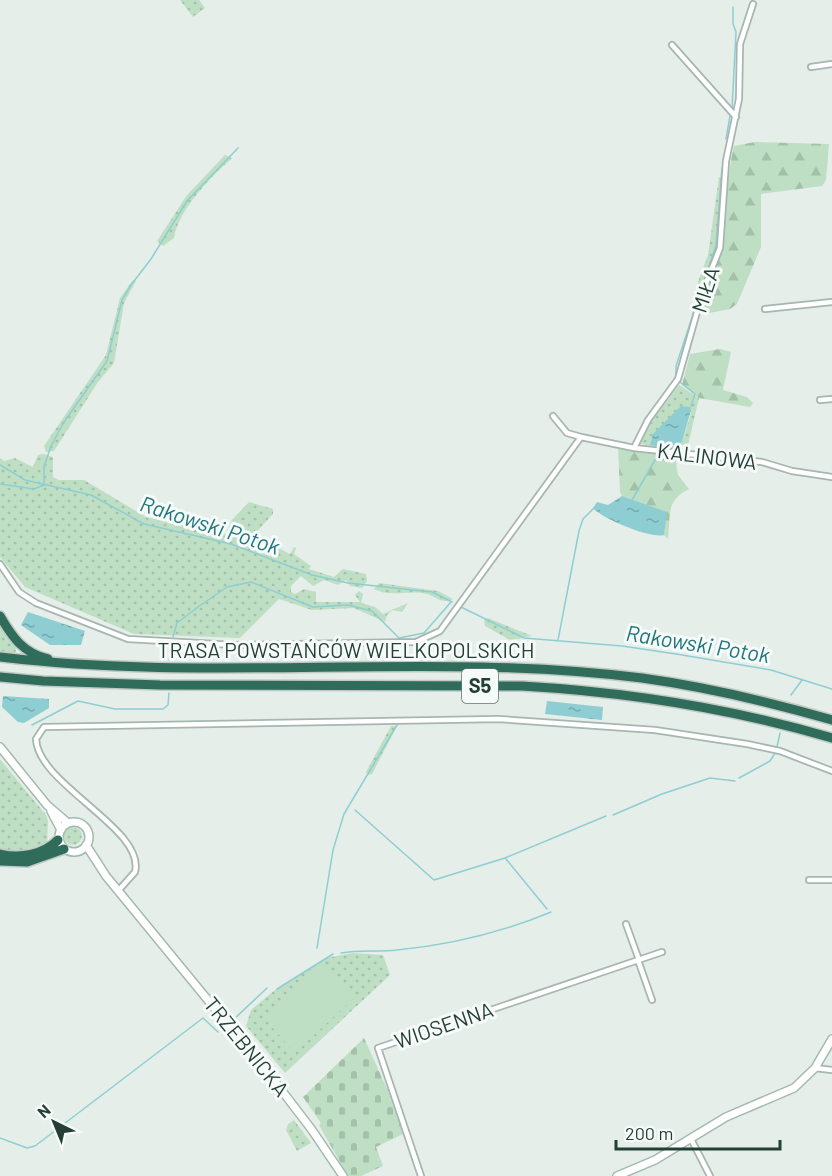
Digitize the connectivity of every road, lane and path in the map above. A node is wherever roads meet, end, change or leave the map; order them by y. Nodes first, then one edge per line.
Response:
1 (753, 4) dead end
2 (672, 45) dead end
3 (832, 64) edge
4 (811, 67) dead end
5 (736, 117) junction
6 (832, 302) edge
7 (765, 309) dead end
8 (832, 399) edge
9 (820, 400) dead end
10 (553, 416) dead end
11 (581, 437) junction
12 (634, 448) junction
13 (832, 477) edge
14 (0, 564) edge
15 (0, 616) edge
16 (0, 657) edge
17 (76, 665) junction
18 (0, 677) edge
19 (832, 720) edge
20 (832, 738) edge
21 (0, 747) edge
22 (832, 771) edge
23 (47, 805) junction
24 (68, 823) junction
25 (59, 835) junction
26 (86, 845) junction
27 (64, 849) junction
28 (78, 852) junction
29 (0, 854) edge
30 (0, 861) edge
31 (96, 864) junction
32 (809, 880) dead end
33 (832, 880) edge
34 (118, 891) junction
35 (626, 924) dead end
36 (662, 952) dead end
37 (638, 960) junction
38 (652, 1000) dead end
39 (832, 1039) edge
40 (815, 1068) junction
41 (831, 1070) edge
42 (690, 1139) junction
43 (342, 1176) edge
44 (421, 1176) edge
45 (617, 1176) edge
46 (710, 1176) edge

1 - 5 street, MIŁA
2 - 5 street
3 - 4 street
5 - 12 street, MIŁA
6 - 7 street
8 - 9 street
10 - 11 street
11 - 12 street, KALINOWA
11 - 14 street
12 - 13 street, KALINOWA
15 - 17 highway
16 - 17 highway, TRASA POWSTAŃCÓW WIELKOPOLSKICH / S5
17 - 19 highway, TRASA POWSTAŃCÓW WIELKOPOLSKICH / S5
18 - 20 highway, TRASA POWSTAŃCÓW WIELKOPOLSKICH / S5
21 - 23 main road
22 - 34 street
23 - 24 main road
23 - 25 main road
24 - 25 main road
24 - 26 main road
25 - 27 main road
25 - 29 highway
26 - 28 main road
26 - 31 main road
27 - 28 main road
27 - 30 highway
28 - 31 main road
31 - 34 main road, TRZEBNICKA
32 - 33 street
34 - 43 main road, TRZEBNICKA
35 - 37 street
36 - 37 street, WIOSENNA
37 - 38 street
37 - 44 street, WIOSENNA
39 - 40 main road
40 - 41 street
40 - 42 main road
42 - 45 main road
42 - 46 street

